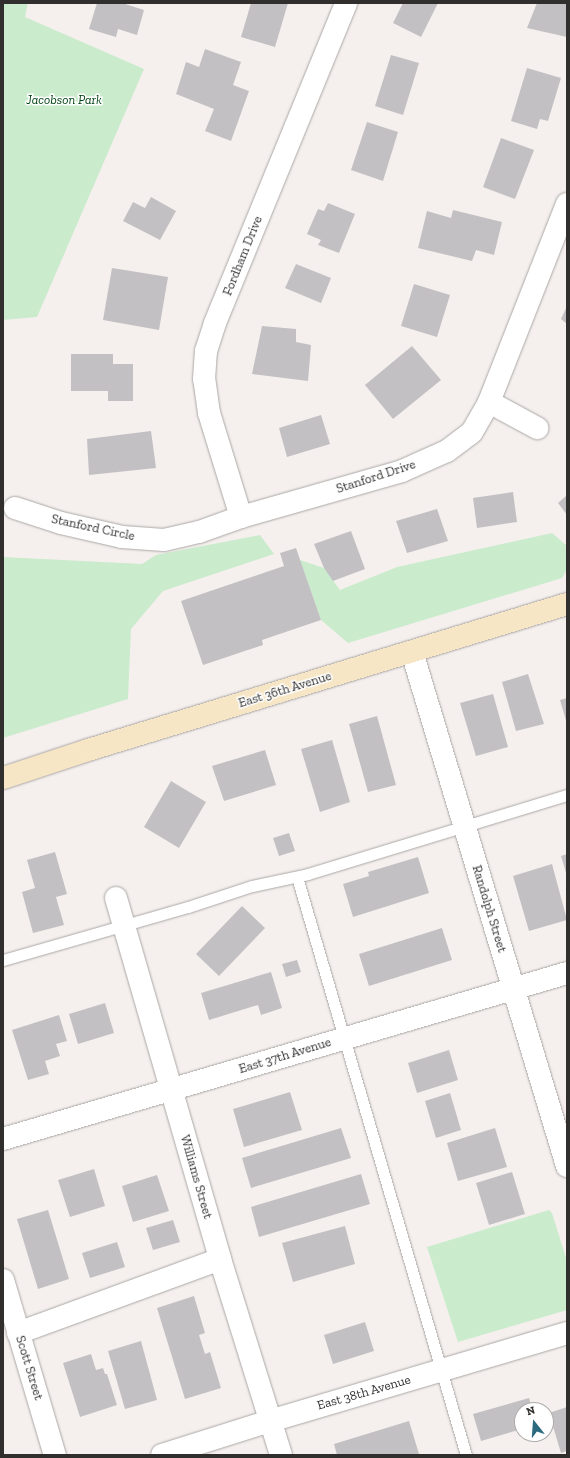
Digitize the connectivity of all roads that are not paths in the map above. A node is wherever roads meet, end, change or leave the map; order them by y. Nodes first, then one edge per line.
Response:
1 (346, 3) edge
2 (567, 204) edge
3 (489, 402) junction
4 (538, 428) dead end
5 (15, 508) dead end
6 (241, 517) junction
7 (567, 604) edge
8 (412, 652) junction
9 (3, 778) edge
10 (567, 795) edge
11 (464, 828) junction
12 (297, 877) junction
13 (116, 898) dead end
14 (124, 924) junction
15 (3, 960) edge
16 (567, 973) edge
17 (512, 989) junction
18 (345, 1038) junction
19 (171, 1090) junction
20 (3, 1139) edge
21 (567, 1166) edge
22 (220, 1259) junction
23 (3, 1280) edge
24 (18, 1332) junction
25 (567, 1333) edge
26 (441, 1371) junction
27 (270, 1421) junction
28 (55, 1455) edge
29 (162, 1455) edge
30 (281, 1455) edge
31 (466, 1455) edge

1 - 6 street, Fordham Drive
2 - 3 street, Stanford Drive
3 - 4 street
3 - 6 street, Stanford Drive
5 - 6 street, Stanford Circle
7 - 8 main road, East 36th Avenue
8 - 9 main road, East 36th Avenue
8 - 11 street, Randolph Street
10 - 11 lane
11 - 12 lane
11 - 17 street, Randolph Street
12 - 14 lane
12 - 18 lane
13 - 14 street, Williams Street
14 - 15 lane
14 - 19 street, Williams Street
16 - 17 street, East 37th Avenue
17 - 18 street, East 37th Avenue
17 - 21 street, Randolph Street
18 - 19 street, East 37th Avenue
18 - 26 lane
19 - 20 street, East 37th Avenue
19 - 22 street, Williams Street
22 - 24 street
22 - 27 street, Williams Street
23 - 24 street, Scott Street
24 - 28 street, Scott Street
25 - 26 street, East 38th Avenue
26 - 27 street, East 38th Avenue
26 - 31 lane
27 - 29 street, East 38th Avenue
27 - 30 street, Williams Street

